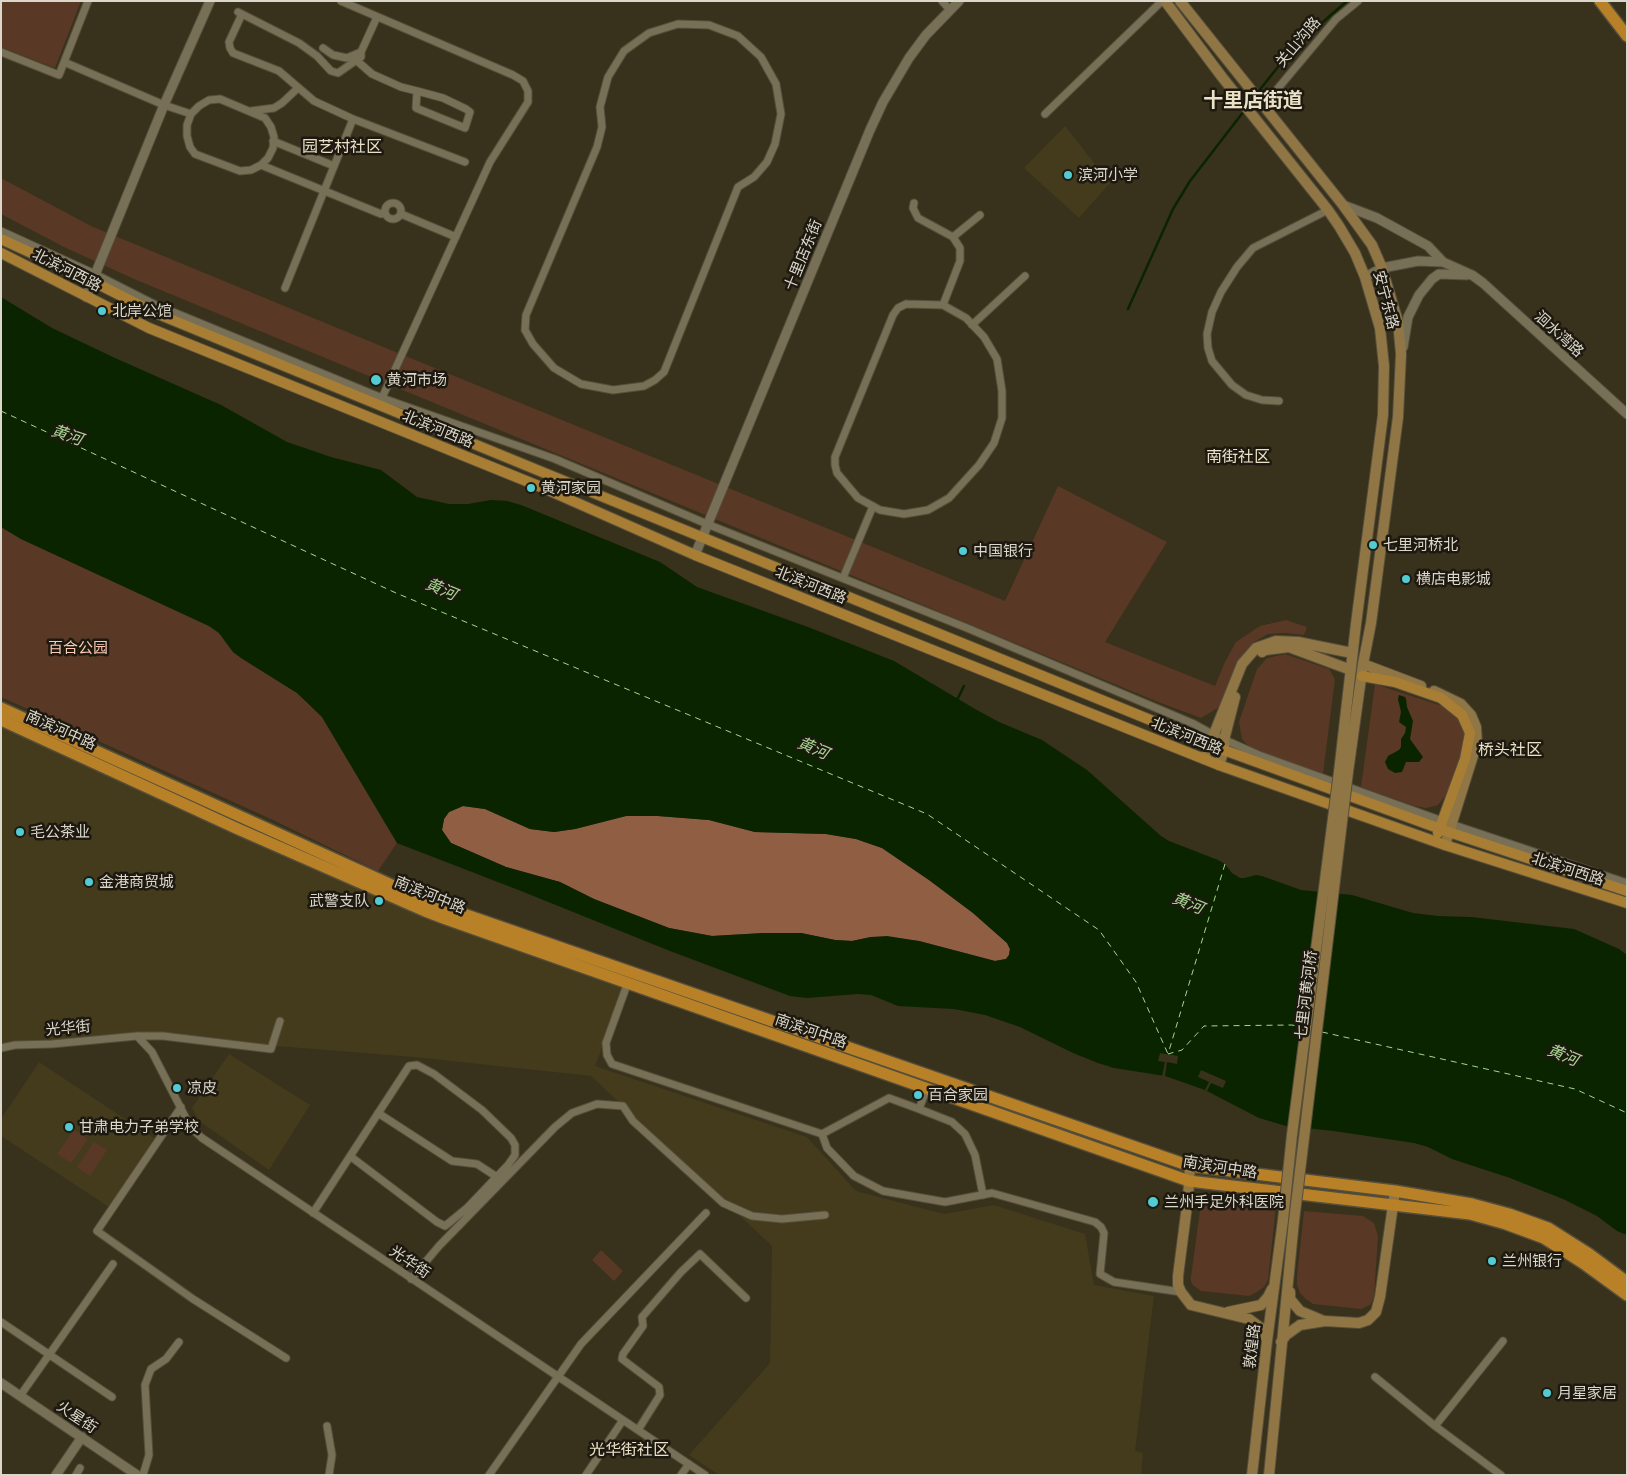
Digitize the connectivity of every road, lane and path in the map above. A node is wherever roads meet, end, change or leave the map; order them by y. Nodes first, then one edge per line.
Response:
1 (88, 1) edge
2 (210, 1) edge
3 (340, 1) edge
4 (942, 1) edge
5 (959, 1) edge
6 (1164, 1) edge
7 (1180, 1) edge
8 (1358, 1) edge
9 (1600, 1) edge
10 (950, 10) junction
11 (377, 17) junction
12 (1627, 36) edge
13 (323, 48) dead end
14 (1, 52) edge
15 (362, 52) junction
16 (356, 60) junction
17 (64, 62) junction
18 (298, 88) junction
19 (417, 91) junction
20 (1258, 98) junction
21 (164, 105) junction
22 (250, 112) junction
23 (191, 114) junction
24 (1045, 114) dead end
25 (353, 118) junction
26 (273, 141) junction
27 (465, 162) dead end
28 (261, 166) junction
29 (334, 166) junction
30 (324, 190) junction
31 (914, 203) dead end
32 (1343, 205) junction
33 (1328, 210) junction
34 (385, 213) junction
35 (401, 214) junction
36 (980, 215) dead end
37 (1, 231) edge
38 (456, 236) junction
39 (953, 237) junction
40 (1, 239) edge
41 (1, 253) edge
42 (1444, 262) junction
43 (1382, 268) junction
44 (1472, 275) junction
45 (1025, 276) dead end
46 (1365, 277) junction
47 (94, 278) junction
48 (55, 281) junction
49 (285, 288) dead end
50 (86, 297) junction
51 (943, 305) junction
52 (530, 307) joint
53 (972, 325) junction
54 (1401, 354) junction
55 (381, 402) junction
56 (1279, 402) dead end
57 (1627, 414) edge
58 (873, 506) junction
59 (707, 524) junction
60 (702, 537) junction
61 (696, 555) junction
62 (844, 578) junction
63 (1352, 653) junction
64 (1363, 664) junction
65 (1351, 670) junction
66 (1362, 676) junction
67 (1, 708) edge
68 (1, 720) edge
69 (1212, 739) junction
70 (1224, 745) junction
71 (1204, 759) junction
72 (1219, 765) junction
73 (1344, 772) junction
74 (1446, 826) junction
75 (1440, 843) junction
76 (1627, 883) edge
77 (1627, 891) edge
78 (1627, 903) edge
79 (628, 982) junction
80 (280, 1021) dead end
81 (137, 1036) junction
82 (1, 1048) edge
83 (927, 1088) junction
84 (181, 1107) junction
85 (920, 1109) junction
86 (378, 1113) junction
87 (822, 1134) junction
88 (350, 1156) junction
89 (1190, 1166) junction
90 (497, 1177) junction
91 (1189, 1181) junction
92 (1395, 1191) junction
93 (983, 1195) junction
94 (1392, 1205) junction
95 (313, 1213) junction
96 (706, 1213) dead end
97 (825, 1215) dead end
98 (1283, 1220) joint
99 (1294, 1222) joint
100 (113, 1264) dead end
101 (1290, 1278) junction
102 (411, 1279) junction
103 (1275, 1282) junction
104 (1627, 1282) edge
105 (1181, 1292) junction
106 (1627, 1295) edge
107 (746, 1298) dead end
108 (1227, 1312) junction
109 (1325, 1321) junction
110 (1, 1322) edge
111 (1267, 1341) junction
112 (1503, 1341) dead end
113 (179, 1342) dead end
114 (1281, 1342) junction
115 (50, 1354) junction
116 (286, 1358) dead end
117 (557, 1377) junction
118 (1375, 1377) dead end
119 (1, 1382) edge
120 (20, 1396) junction
121 (112, 1397) dead end
122 (623, 1420) junction
123 (327, 1426) dead end
124 (1435, 1426) junction
125 (638, 1430) junction
126 (82, 1437) junction
127 (689, 1464) junction
128 (80, 1468) dead end
129 (56, 1475) edge
130 (76, 1475) edge
131 (137, 1475) edge
132 (143, 1475) edge
133 (329, 1475) edge
134 (489, 1475) edge
135 (586, 1475) edge
136 (681, 1475) edge
137 (705, 1475) edge
138 (1252, 1475) edge
139 (1269, 1475) edge
140 (1500, 1475) edge

1 - 17 street
2 - 21 street
3 - 11 street
4 - 10 street
5 - 10 street, 十里店东街
6 - 24 street
6 - 33 main road, 安宁东路
7 - 20 main road
8 - 20 street, 关山沟路
9 - 12 highway
10 - 59 street, 十里店东街
11 - 15 street
11 - 38 street
13 - 15 street
14 - 17 street
15 - 16 street
16 - 18 street
16 - 19 street
17 - 21 street
18 - 22 street
18 - 25 street
19 - 19 street
20 - 32 main road
21 - 23 street
21 - 47 street
22 - 23 street
22 - 26 street
23 - 28 street
25 - 27 street
25 - 29 street
26 - 28 street
26 - 29 street
28 - 30 street
29 - 30 street
30 - 34 street
30 - 49 street
31 - 39 street
32 - 42 street, 洄水湾路
32 - 43 main road
33 - 46 main road, 安宁东路
33 - 56 street
34 - 35 street
34 - 35 street
35 - 38 street
36 - 39 street
37 - 47 street
38 - 55 street
39 - 51 street
40 - 47 main road, 北滨河西路
41 - 48 main road, 北滨河西路
42 - 43 street, 洄水湾路
42 - 44 street, 洄水湾路
43 - 46 street, 洄水湾路
43 - 54 main road
44 - 54 street
44 - 57 street, 洄水湾路
45 - 53 street
46 - 63 main road, 安宁东路
47 - 48 main road
47 - 50 street
47 - 55 main road, 北滨河西路
48 - 50 main road, 北滨河西路
50 - 61 main road, 北滨河西路
51 - 53 street
51 - 58 street
52 - 52 street
53 - 58 street
54 - 64 main road
55 - 59 street
55 - 60 main road, 北滨河西路
58 - 62 street
59 - 60 street, 十里店东街
59 - 62 street
60 - 61 street, 十里店东街
60 - 69 main road, 北滨河西路
61 - 71 main road, 北滨河西路
62 - 69 street
63 - 65 main road, 安宁东路
63 - 69 main road
64 - 66 main road
64 - 74 main road
65 - 70 main road
65 - 73 main road, 安宁东路
66 - 73 main road
66 - 74 main road
67 - 89 highway, 南滨河中路
68 - 79 highway, 南滨河中路
69 - 70 main road, 北滨河西路
69 - 71 main road
70 - 72 main road
70 - 74 main road, 北滨河西路
71 - 72 main road, 北滨河西路
72 - 75 main road, 北滨河西路
73 - 98 main road, 七里河黄河桥, bridge
73 - 99 main road, 七里河黄河桥, bridge
74 - 75 main road
74 - 76 street
74 - 77 main road, 北滨河西路
75 - 78 main road, 北滨河西路
79 - 83 highway, 南滨河中路
79 - 87 street
80 - 81 street, 光华街
81 - 82 street, 光华街
81 - 84 street, 光华街
83 - 85 street
83 - 91 highway, 南滨河中路
84 - 95 street, 光华街
84 - 116 street
85 - 87 street
85 - 93 street
86 - 88 street
86 - 90 street
86 - 90 street
87 - 93 street
88 - 90 street
88 - 95 street
89 - 91 main road
89 - 92 highway, 南滨河中路
91 - 94 highway, 南滨河中路
91 - 105 main road
92 - 94 main road
92 - 104 highway, 南滨河中路
93 - 105 street
94 - 106 highway, 南滨河中路
94 - 109 main road
95 - 102 street, 光华街
96 - 117 street
97 - 102 street
98 - 103 main road, 敦煌路
99 - 101 main road, 敦煌路
100 - 115 street
101 - 109 main road
101 - 114 main road, 敦煌路
102 - 117 street, 光华街
103 - 108 main road
103 - 111 main road, 敦煌路
105 - 108 main road
107 - 125 street
108 - 111 main road
109 - 114 main road
110 - 115 street
111 - 138 main road, 敦煌路
112 - 124 street
113 - 132 street
114 - 139 main road, 敦煌路
115 - 120 street
115 - 121 street
117 - 122 street, 光华街
117 - 134 street
118 - 124 street
119 - 120 street, 火星街
120 - 126 street, 火星街
122 - 125 street, 光华街
122 - 135 street
123 - 133 street
124 - 140 street
125 - 127 street, 光华街
126 - 129 street
126 - 131 street, 火星街
127 - 136 street
127 - 137 street, 光华街
128 - 130 street

